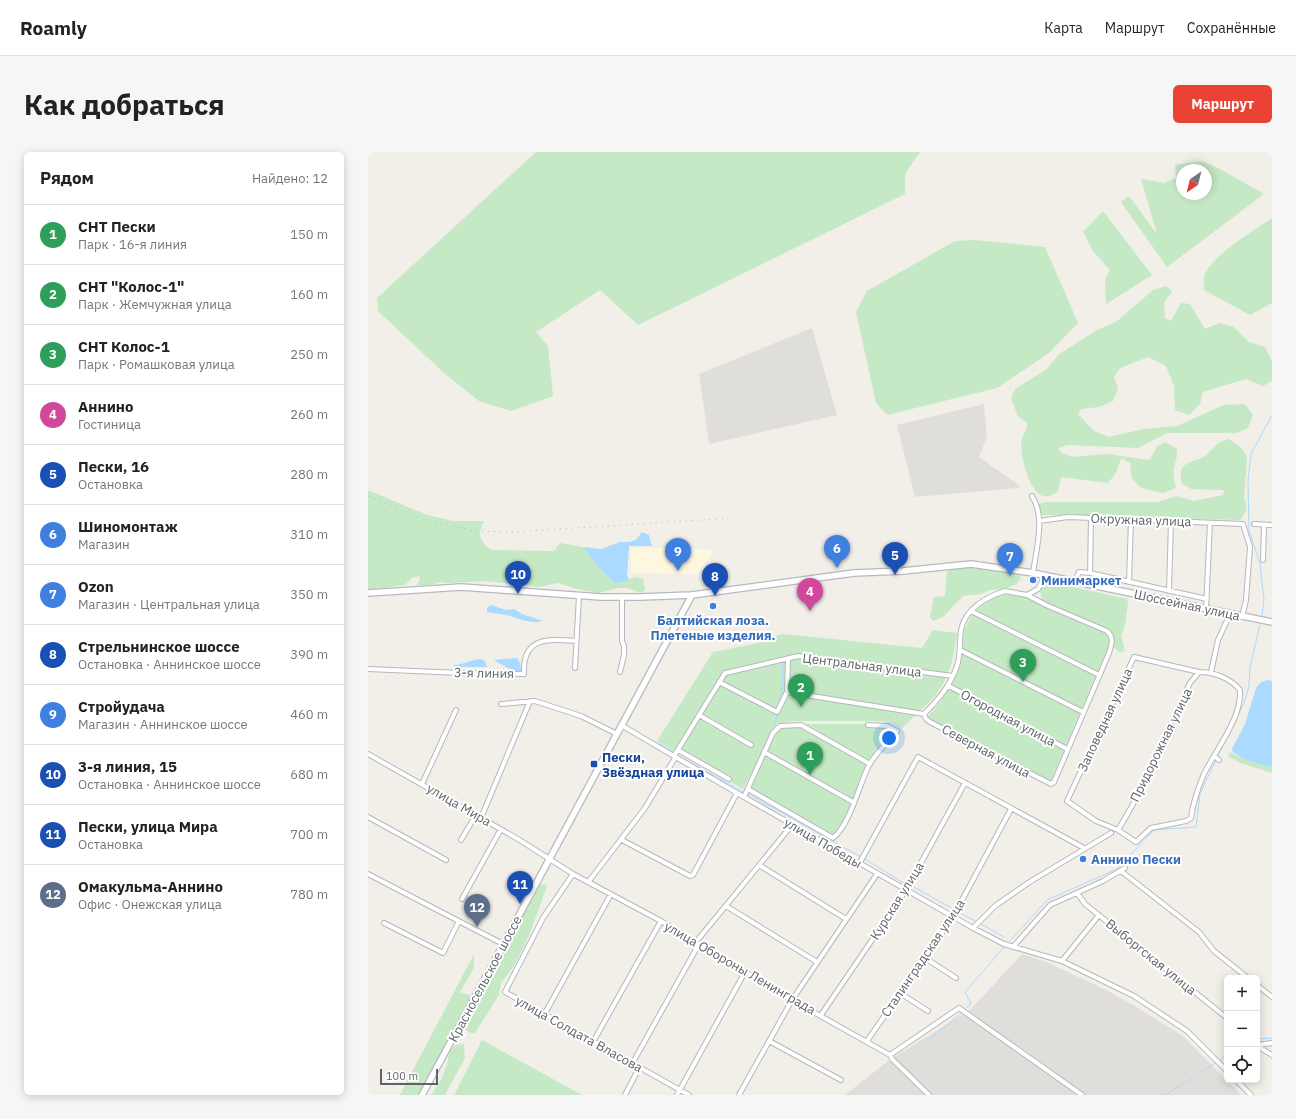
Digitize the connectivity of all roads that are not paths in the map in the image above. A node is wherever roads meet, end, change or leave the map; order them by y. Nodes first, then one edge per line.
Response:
1 (1032, 496) dead end
2 (1091, 519) junction
3 (1039, 520) junction
4 (1132, 520) junction
5 (1171, 522) junction
6 (1210, 523) junction
7 (1254, 524) dead end
8 (1264, 525) junction
9 (1272, 525) edge
10 (1263, 560) dead end
11 (1033, 573) junction
12 (1090, 573) junction
13 (1045, 576) junction
14 (1075, 581) junction
15 (1129, 582) junction
16 (1169, 591) junction
17 (368, 593) edge
18 (692, 595) junction
19 (1027, 595) junction
20 (579, 596) junction
21 (622, 598) junction
22 (1207, 599) junction
23 (1206, 610) junction
24 (971, 611) junction
25 (1230, 614) junction
26 (1242, 617) junction
27 (1272, 622) edge
28 (576, 641) junction
29 (960, 650) junction
30 (788, 659) junction
31 (575, 668) dead end
32 (368, 669) edge
33 (620, 672) dead end
34 (1199, 672) junction
35 (1211, 672) junction
36 (1099, 675) junction
37 (953, 676) junction
38 (719, 682) junction
39 (949, 686) junction
40 (787, 692) junction
41 (530, 701) junction
42 (501, 704) dead end
43 (456, 710) dead end
44 (1083, 712) junction
45 (924, 714) junction
46 (699, 715) junction
47 (622, 725) junction
48 (868, 725) dead end
49 (617, 734) junction
50 (751, 745) dead end
51 (678, 750) junction
52 (1067, 750) junction
53 (764, 752) junction
54 (368, 754) edge
55 (1214, 756) junction
56 (675, 757) junction
57 (1219, 760) dead end
58 (870, 764) junction
59 (729, 779) dead end
60 (965, 783) junction
61 (422, 784) junction
62 (748, 789) junction
63 (737, 794) junction
64 (744, 798) junction
65 (853, 802) junction
66 (1011, 809) junction
67 (476, 815) junction
68 (368, 818) edge
69 (481, 818) junction
70 (792, 825) junction
71 (501, 829) junction
72 (1118, 830) junction
73 (1112, 833) dead end
74 (461, 840) dead end
75 (622, 840) junction
76 (1084, 848) junction
77 (446, 860) dead end
78 (548, 861) junction
79 (859, 864) junction
80 (759, 865) junction
81 (1125, 868) dead end
82 (1122, 871) junction
83 (368, 874) edge
84 (573, 874) junction
85 (877, 874) junction
86 (589, 881) junction
87 (906, 890) junction
88 (1077, 892) junction
89 (611, 894) junction
90 (462, 899) dead end
91 (726, 906) junction
92 (1099, 915) junction
93 (953, 917) junction
94 (846, 920) junction
95 (459, 921) junction
96 (661, 921) junction
97 (384, 923) dead end
98 (973, 928) junction
99 (698, 943) junction
100 (503, 944) junction
101 (1013, 947) junction
102 (925, 958) junction
103 (1062, 961) junction
104 (817, 962) junction
105 (745, 972) junction
106 (1244, 975) edge
107 (956, 978) dead end
108 (1260, 987) edge
109 (900, 993) junction
110 (1272, 997) edge
111 (792, 1000) junction
112 (928, 1011) dead end
113 (544, 1015) junction
114 (821, 1015) junction
115 (1224, 1016) edge
116 (769, 1041) junction
117 (867, 1041) junction
118 (593, 1042) junction
119 (1272, 1043) edge
120 (1260, 1045) edge
121 (1259, 1047) edge
122 (890, 1055) junction
123 (1272, 1055) edge
124 (632, 1064) junction
125 (1222, 1066) edge
126 (639, 1068) junction
127 (840, 1080) dead end
128 (1239, 1083) edge
129 (680, 1090) junction
130 (422, 1095) edge
131 (625, 1095) edge
132 (677, 1095) edge
133 (689, 1095) edge
134 (739, 1095) edge
135 (929, 1095) edge
136 (1082, 1095) edge
137 (1251, 1095) edge

1 - 3 street
2 - 3 street, Окружная улица
2 - 4 street, Окружная улица
2 - 12 street
3 - 11 street
4 - 5 street, Окружная улица
4 - 15 street
5 - 6 street, Окружная улица
5 - 16 street
6 - 22 street
6 - 26 street, Окружная улица
7 - 8 street
8 - 9 street
8 - 10 street
11 - 13 main road, Шоссейная улица
11 - 18 main road, Шоссейная улица
12 - 14 street
12 - 15 street
13 - 14 main road, Шоссейная улица
13 - 19 street
14 - 23 main road, Шоссейная улица
15 - 16 street
16 - 22 street
17 - 20 main road, Шоссейная улица
18 - 21 main road, Шоссейная улица
18 - 47 main road, Красносельское шоссе
19 - 24 street
19 - 36 street
20 - 21 main road, Шоссейная улица
20 - 28 street
21 - 33 street
22 - 23 street
23 - 25 main road, Шоссейная улица
24 - 29 street
24 - 36 street
25 - 26 main road, Шоссейная улица
25 - 35 street
26 - 27 main road, Шоссейная улица
28 - 31 street
28 - 32 street, 3-я линия
29 - 37 street
29 - 44 street
30 - 37 street, Центральная улица
30 - 38 street, Центральная улица
30 - 40 street
34 - 35 street
34 - 72 street, Придорожная улица
34 - 72 street, Заповедная улица
35 - 55 street
36 - 44 street
37 - 39 street
38 - 40 street
38 - 46 street, Центральная улица
39 - 45 street
39 - 52 street, Огородная улица
40 - 45 street
41 - 42 street
41 - 49 street
41 - 69 street
43 - 61 street
44 - 52 street
45 - 52 street, Северная улица
46 - 50 street
46 - 51 street, Центральная улица
47 - 49 main road, Красносельское шоссе
47 - 56 street, улица Победы
48 - 58 street
49 - 78 main road, Красносельское шоссе
51 - 56 street, Центральная улица
51 - 59 street
53 - 58 street
53 - 62 street
53 - 65 street
54 - 61 street, улица Мира
55 - 57 street
55 - 72 street
56 - 63 street, улица Победы
56 - 75 street, Центральная улица
58 - 65 street
60 - 66 street
60 - 79 street
60 - 87 street, Курская улица
61 - 67 street, улица Мира
62 - 64 street
62 - 65 street
63 - 64 street, улица Победы
63 - 75 street
64 - 70 street, улица Победы
66 - 76 street
66 - 93 street, Сталинградская улица
67 - 69 street, улица Мира
67 - 74 street
68 - 77 street
69 - 71 street, улица Мира
70 - 79 street, улица Победы
70 - 80 street
71 - 78 street, улица Мира
71 - 90 street
73 - 76 street
75 - 86 street, Центральная улица
76 - 98 street
78 - 84 street, улица Мира
78 - 100 main road, Красносельское шоссе
79 - 85 street, улица Победы
80 - 91 street
80 - 94 street
81 - 82 street
82 - 88 street
82 - 106 street
83 - 95 street
84 - 86 street, улица Обороны Ленинграда
84 - 113 street, улица Солдата Власова
85 - 87 street, улица Победы
85 - 94 street
86 - 89 street, улица Обороны Ленинграда
87 - 93 street, улица Победы
87 - 114 street, Курская улица
88 - 92 street, Выборгская улица
88 - 101 street
89 - 96 street, улица Обороны Ленинграда
89 - 113 street
91 - 99 street
91 - 104 street
92 - 103 street
92 - 115 street, Выборгская улица
93 - 98 street, улица Победы
93 - 102 street, Сталинградская улица
94 - 104 street
95 - 97 street
95 - 100 street
96 - 99 street, улица Обороны Ленинграда
96 - 118 street
98 - 101 street, улица Победы
99 - 105 street, улица Обороны Ленинграда
99 - 124 street
100 - 130 main road, Красносельское шоссе
101 - 103 street, улица Победы
102 - 107 street
102 - 109 street, Сталинградская улица
103 - 125 street, улица Победы
104 - 111 street
105 - 111 street, улица Обороны Ленинграда
105 - 129 street
108 - 110 street
109 - 112 street
109 - 117 street, Сталинградская улица
111 - 114 street, улица Обороны Ленинграда
111 - 116 street
113 - 118 street, улица Солдата Власова
114 - 117 street, улица Обороны Ленинграда
116 - 127 street
116 - 134 street
117 - 122 street, улица Обороны Ленинграда
118 - 124 street, улица Солдата Власова
119 - 120 street
121 - 123 street
122 - 135 street, улица Обороны Ленинграда
122 - 136 street
124 - 126 street, улица Солдата Власова
126 - 129 street, улица Солдата Власова
126 - 131 street
128 - 137 street
129 - 132 street
129 - 133 street, улица Солдата Власова

